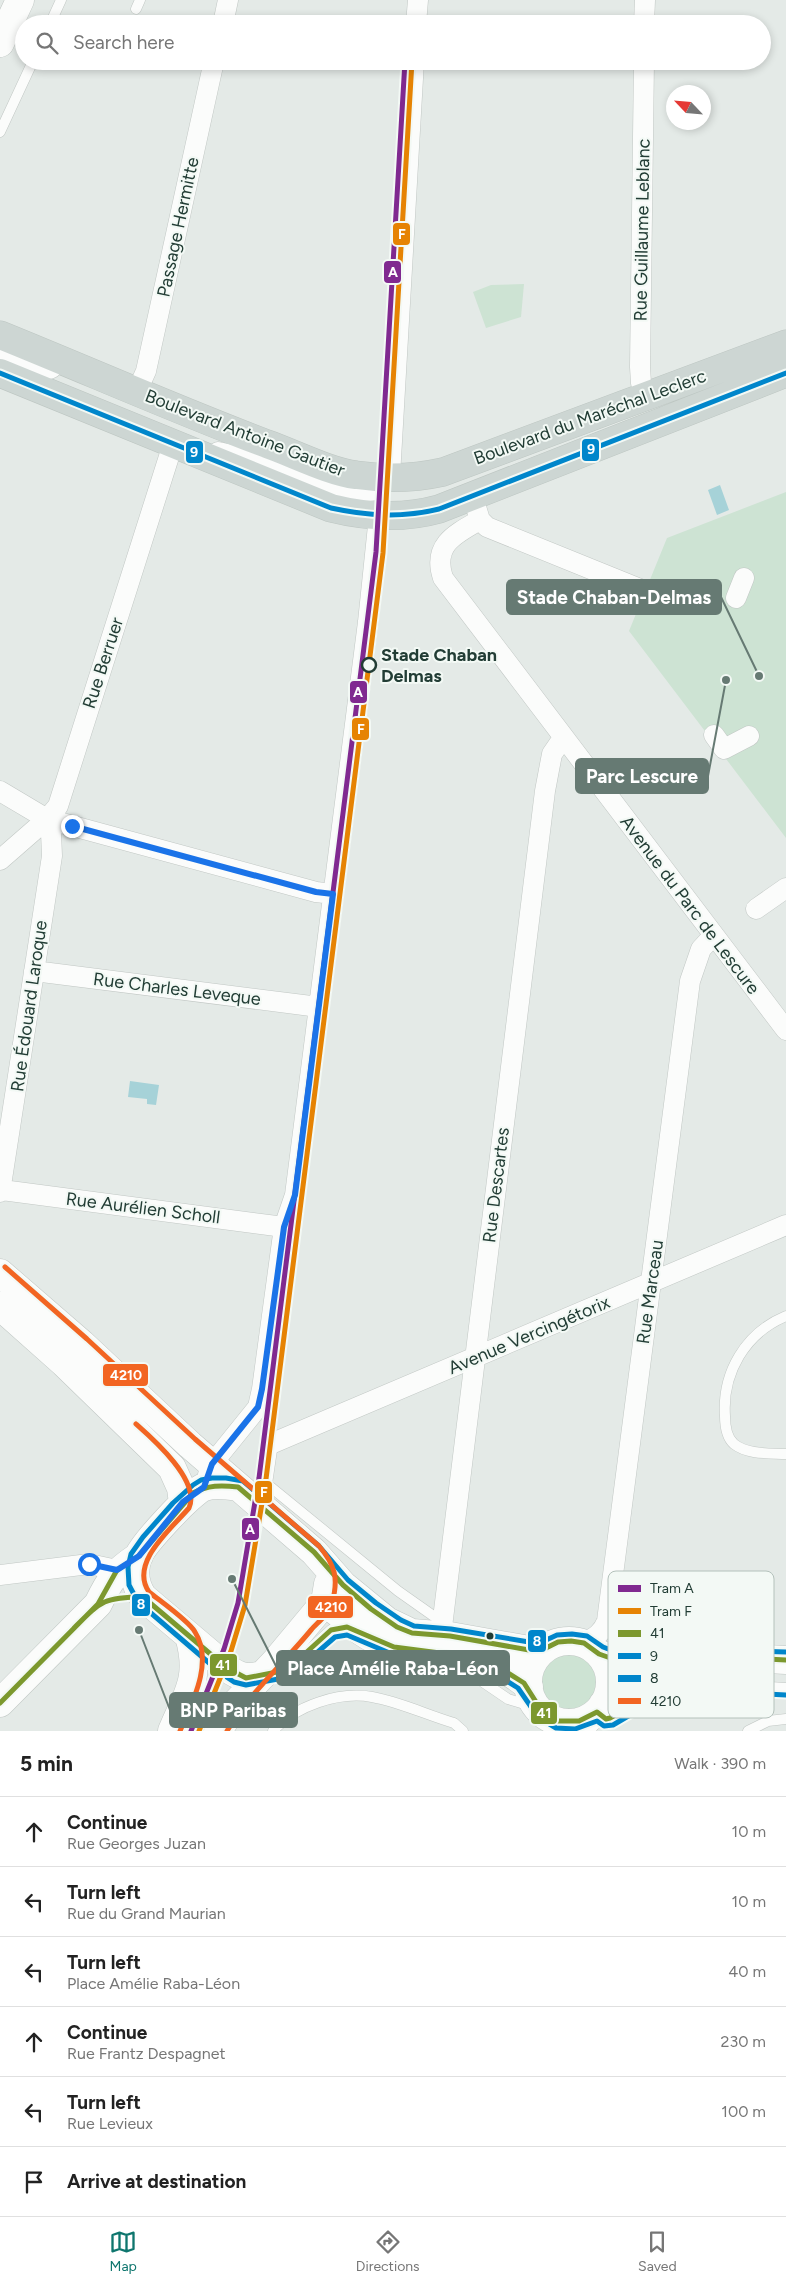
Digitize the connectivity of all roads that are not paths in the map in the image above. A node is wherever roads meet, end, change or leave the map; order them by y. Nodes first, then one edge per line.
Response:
1 (20, 0) edge
2 (61, 0) edge
3 (228, 0) edge
4 (418, 0) edge
5 (645, 0) edge
6 (54, 15) edge
7 (224, 15) edge
8 (417, 15) edge
9 (644, 15) edge
10 (0, 43) edge
11 (29, 70) edge
12 (212, 70) edge
13 (413, 70) edge
14 (644, 70) edge
15 (0, 132) edge
16 (0, 335) edge
17 (786, 344) edge
18 (0, 350) edge
19 (786, 372) edge
20 (0, 373) edge
21 (125, 386) junction
22 (647, 397) junction
23 (173, 444) junction
24 (390, 476) junction
25 (476, 508) junction
26 (379, 516) junction
27 (645, 591) tunnel mouth
28 (744, 732) dead end
29 (714, 735) dead end
30 (563, 738) junction
31 (0, 790) edge
32 (47, 819) junction
33 (0, 860) edge
34 (786, 888) edge
35 (333, 894) junction
36 (786, 894) edge
37 (786, 902) edge
38 (760, 914) junction
39 (713, 936) junction
40 (34, 971) junction
41 (319, 1007) junction
42 (786, 1030) edge
43 (1, 1191) edge
44 (786, 1225) edge
45 (284, 1227) junction
46 (0, 1273) edge
47 (651, 1283) junction
48 (0, 1306) edge
49 (786, 1316) edge
50 (475, 1358) junction
51 (272, 1443) joint
52 (786, 1454) edge
53 (200, 1485) junction
54 (128, 1563) junction
55 (326, 1567) junction
56 (613, 1571) edge
57 (0, 1575) edge
58 (143, 1598) junction
59 (325, 1602) junction
60 (98, 1604) junction
61 (608, 1612) edge
62 (356, 1628) junction
63 (188, 1636) junction
64 (440, 1637) junction
65 (546, 1648) junction
66 (592, 1649) junction
67 (608, 1656) edge
68 (608, 1669) edge
69 (262, 1675) junction
70 (608, 1694) edge
71 (0, 1702) edge
72 (608, 1706) edge
73 (595, 1715) edge
74 (550, 1716) edge
75 (610, 1718) edge
76 (786, 1719) edge
77 (172, 1731) edge
78 (218, 1731) edge
79 (273, 1731) edge
80 (463, 1731) edge
81 (748, 1731) edge

1 - 10 main road
2 - 6 lane
3 - 7 street
4 - 8 street
5 - 9 street
11 - 15 lane
12 - 21 street, Passage Hermitte
13 - 24 street
14 - 22 street, Rue Guillaume Leblanc
16 - 21 main road, Boulevard Antoine Gautier
17 - 22 main road, Boulevard du Maréchal Leclerc
18 - 21 main road
19 - 25 main road, Boulevard du Maréchal Leclerc
20 - 23 main road, Boulevard Antoine Gautier
21 - 24 main road, Boulevard Antoine Gautier
22 - 24 main road, Boulevard du Maréchal Leclerc
23 - 24 street, Boulevard Antoine Gautier
23 - 26 main road, Boulevard Antoine Gautier
23 - 32 street, Rue Berruer
25 - 26 main road, Boulevard du Maréchal Leclerc
25 - 27 street
25 - 30 street, Avenue du Parc de Lescure
26 - 35 street
28 - 29 street
30 - 39 street, Avenue du Parc de Lescure
30 - 50 street, Rue Descartes
31 - 32 street
32 - 33 street, Rue Berruer
32 - 35 street
32 - 40 street, Rue Édouard Laroque
34 - 38 street
35 - 41 street
36 - 38 street
37 - 38 street
39 - 42 street, Avenue du Parc de Lescure
39 - 47 street, Rue Marceau
40 - 41 street, Rue Charles Leveque
40 - 43 street, Rue Édouard Laroque
41 - 45 street
43 - 45 street, Rue Aurélien Scholl
44 - 47 street, Avenue Vercingétorix
45 - 53 street
46 - 53 main road
47 - 50 street, Avenue Vercingétorix
47 - 56 street, Rue Marceau
48 - 53 main road
49 - 52 lane
50 - 51 street, Avenue Vercingétorix
50 - 64 street, Rue Descartes
51 - 64 lane
53 - 54 main road
53 - 55 main road
54 - 57 street
54 - 58 main road
54 - 60 main road
55 - 59 main road
55 - 64 main road
58 - 60 main road
58 - 63 main road
59 - 62 main road
59 - 69 main road
60 - 71 main road
61 - 66 street, Rue Marceau
62 - 64 main road
62 - 69 lane
63 - 69 main road
63 - 77 main road
64 - 65 main road
64 - 74 main road
65 - 66 main road
65 - 74 main road
66 - 67 main road
66 - 68 main road
69 - 78 main road
70 - 73 main road
72 - 73 main road
73 - 74 main road
73 - 75 lane
76 - 81 lane
79 - 80 lane

